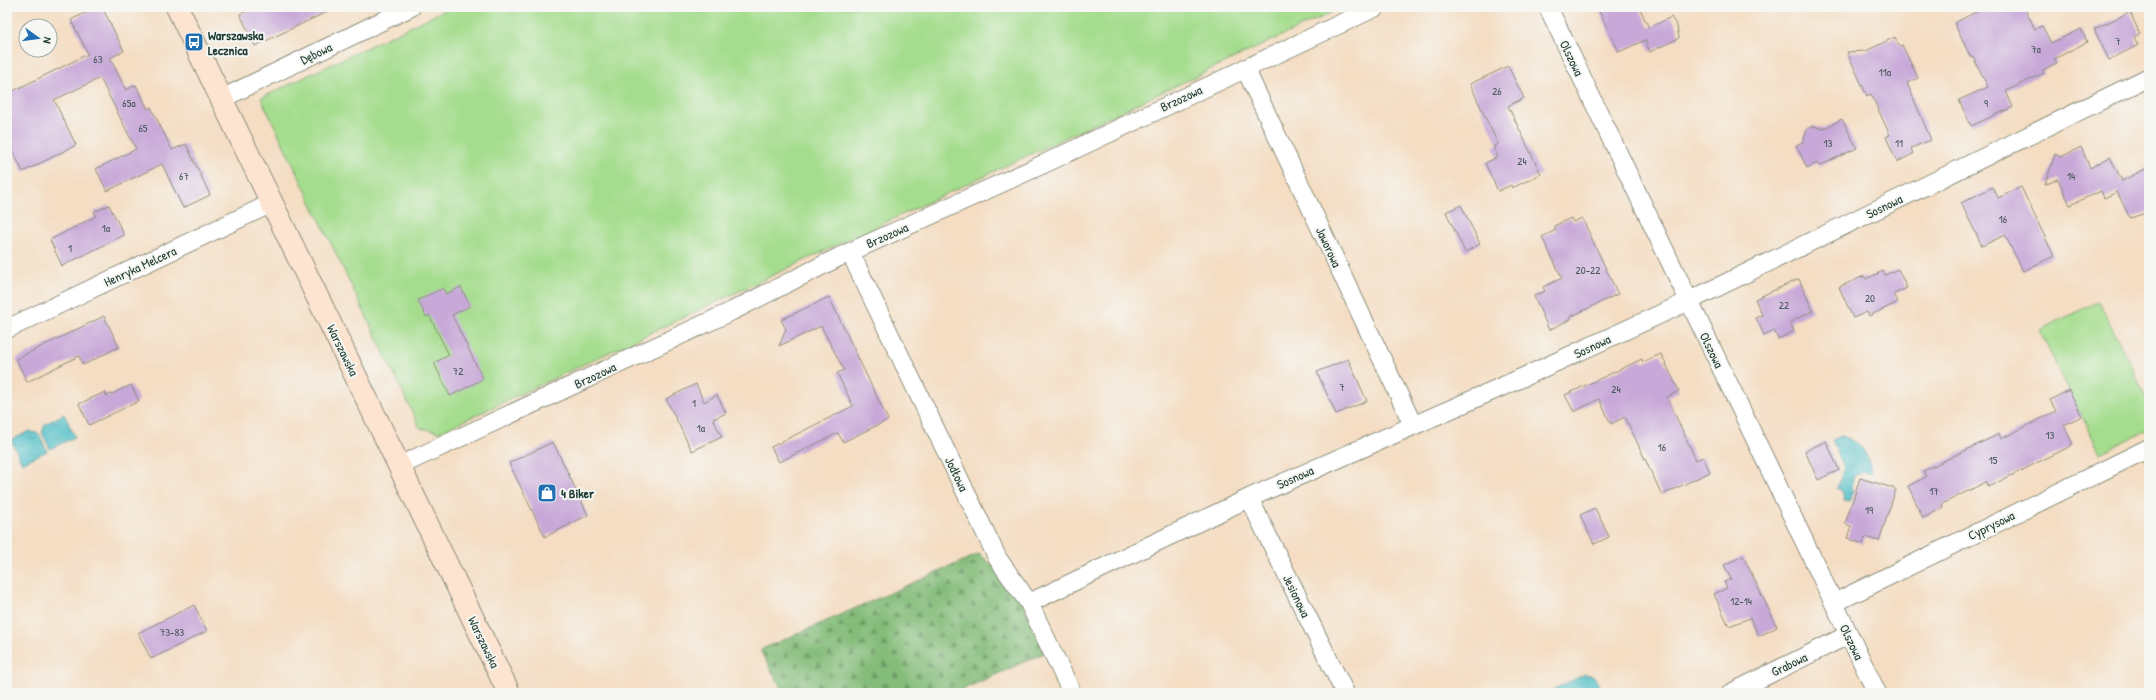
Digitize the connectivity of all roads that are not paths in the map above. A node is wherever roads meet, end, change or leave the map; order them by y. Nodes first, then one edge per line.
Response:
1 (177, 7) edge
2 (411, 7) edge
3 (1376, 7) edge
4 (1548, 7) edge
5 (1245, 68) junction
6 (2149, 76) edge
7 (221, 99) junction
8 (272, 203) junction
9 (850, 252) junction
10 (1689, 301) junction
11 (7, 330) edge
12 (1413, 425) junction
13 (2149, 448) edge
14 (399, 466) junction
15 (1249, 498) junction
16 (1028, 603) junction
17 (1834, 603) junction
18 (1848, 635) junction
19 (509, 693) edge
20 (1072, 693) edge
21 (1345, 693) edge
22 (1731, 693) edge
23 (1877, 693) edge

1 - 7 main road, Warszawska
2 - 7 street, Dębowa
3 - 5 street, Brzozowa
4 - 10 street, Olszowa
5 - 9 street, Brzozowa
5 - 12 street, Jaworowa
6 - 10 street, Sosnowa
7 - 8 main road, Warszawska
8 - 11 street, Henryka Melcera
8 - 14 main road, Warszawska
9 - 14 street, Brzozowa
9 - 16 street, Jodłowa
10 - 12 street, Sosnowa
10 - 17 street, Olszowa
12 - 15 street, Sosnowa
13 - 17 street, Cyprysowa
14 - 19 main road, Warszawska
15 - 16 street, Sosnowa
15 - 21 street, Jesionowa
16 - 20 street, Jodłowa
17 - 18 street, Olszowa
18 - 22 street, Grabowa
18 - 23 street, Olszowa

